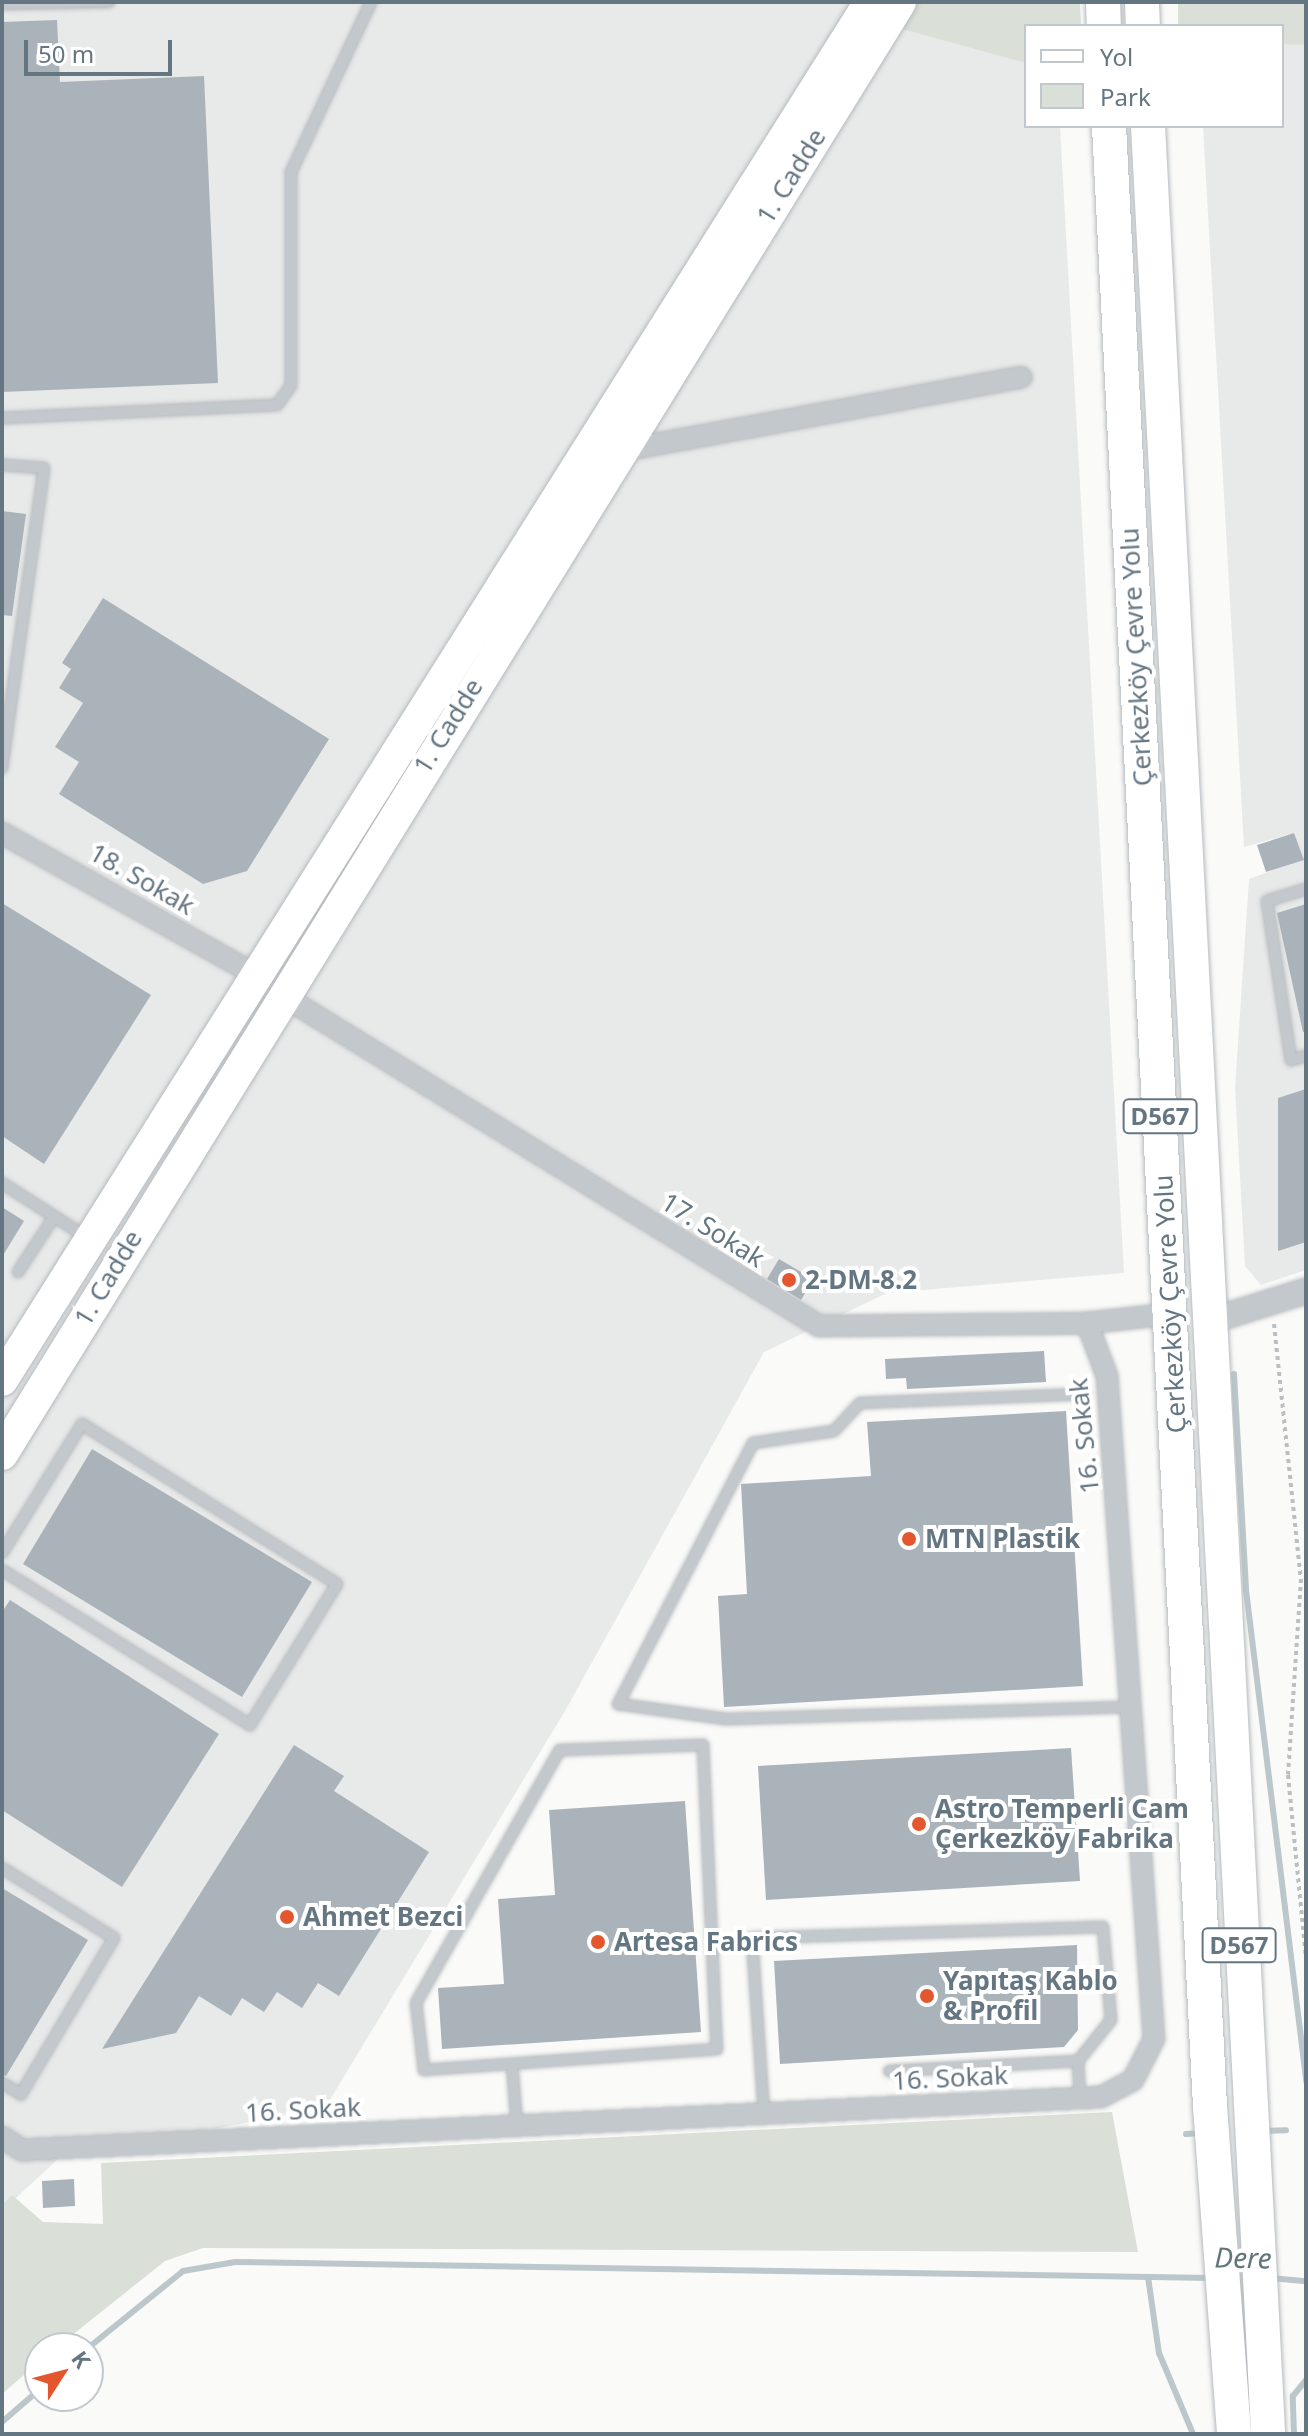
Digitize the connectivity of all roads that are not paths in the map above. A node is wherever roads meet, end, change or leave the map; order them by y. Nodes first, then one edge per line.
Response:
1 (109, 2) edge
2 (371, 2) edge
3 (870, 2) edge
4 (900, 2) edge
5 (1091, 2) edge
6 (1103, 2) edge
7 (1142, 2) edge
8 (2, 4) edge
9 (1102, 24) edge
10 (1103, 24) edge
11 (1143, 24) edge
12 (1109, 128) edge
13 (1148, 128) edge
14 (1021, 377) dead end
15 (2, 418) edge
16 (619, 451) junction
17 (2, 465) edge
18 (2, 768) edge
19 (2, 833) edge
20 (1306, 889) edge
21 (254, 974) junction
22 (280, 994) junction
23 (1306, 1056) edge
24 (2, 1183) edge
25 (54, 1217) junction
26 (89, 1239) junction
27 (18, 1272) dead end
28 (1306, 1291) edge
29 (1170, 1314) junction
30 (1210, 1321) junction
31 (1087, 1323) junction
32 (3, 1378) edge
33 (1085, 1394) dead end
34 (2, 1454) edge
35 (6, 1536) edge
36 (2, 1553) edge
37 (2, 1570) edge
38 (1131, 1707) junction
39 (2, 1868) edge
40 (1078, 2061) junction
41 (512, 2064) junction
42 (889, 2071) dead end
43 (2, 2083) edge
44 (1080, 2098) junction
45 (764, 2114) junction
46 (517, 2126) junction
47 (2, 2137) edge
48 (1234, 2434) edge
49 (1268, 2434) edge

1 - 8 lane
2 - 15 lane
3 - 21 main road, 1. Cadde
4 - 16 main road, 1. Cadde
5 - 9 main road
6 - 10 highway
7 - 11 highway
12 - 29 highway, Çerkezköy Çevre Yolu / D567
13 - 30 highway, D567
14 - 16 street
16 - 22 main road, 1. Cadde
17 - 18 lane
19 - 21 street, 18. Sokak
20 - 23 lane
21 - 26 main road, 1. Cadde
22 - 31 street, 17. Sokak
22 - 34 main road, 1. Cadde
24 - 25 lane
25 - 26 lane
25 - 27 lane
26 - 32 main road, 1. Cadde
28 - 30 street
29 - 31 street, 17. Sokak
29 - 48 highway, Çerkezköy Çevre Yolu / D567
30 - 49 highway, D567
31 - 38 street, 16. Sokak
33 - 38 lane
35 - 36 lane
35 - 37 lane
38 - 44 street, 16. Sokak
39 - 43 lane
40 - 42 lane
40 - 44 lane
40 - 45 lane
41 - 41 lane
41 - 46 lane
44 - 45 street, 16. Sokak
45 - 46 street, 16. Sokak
46 - 47 street, 16. Sokak

